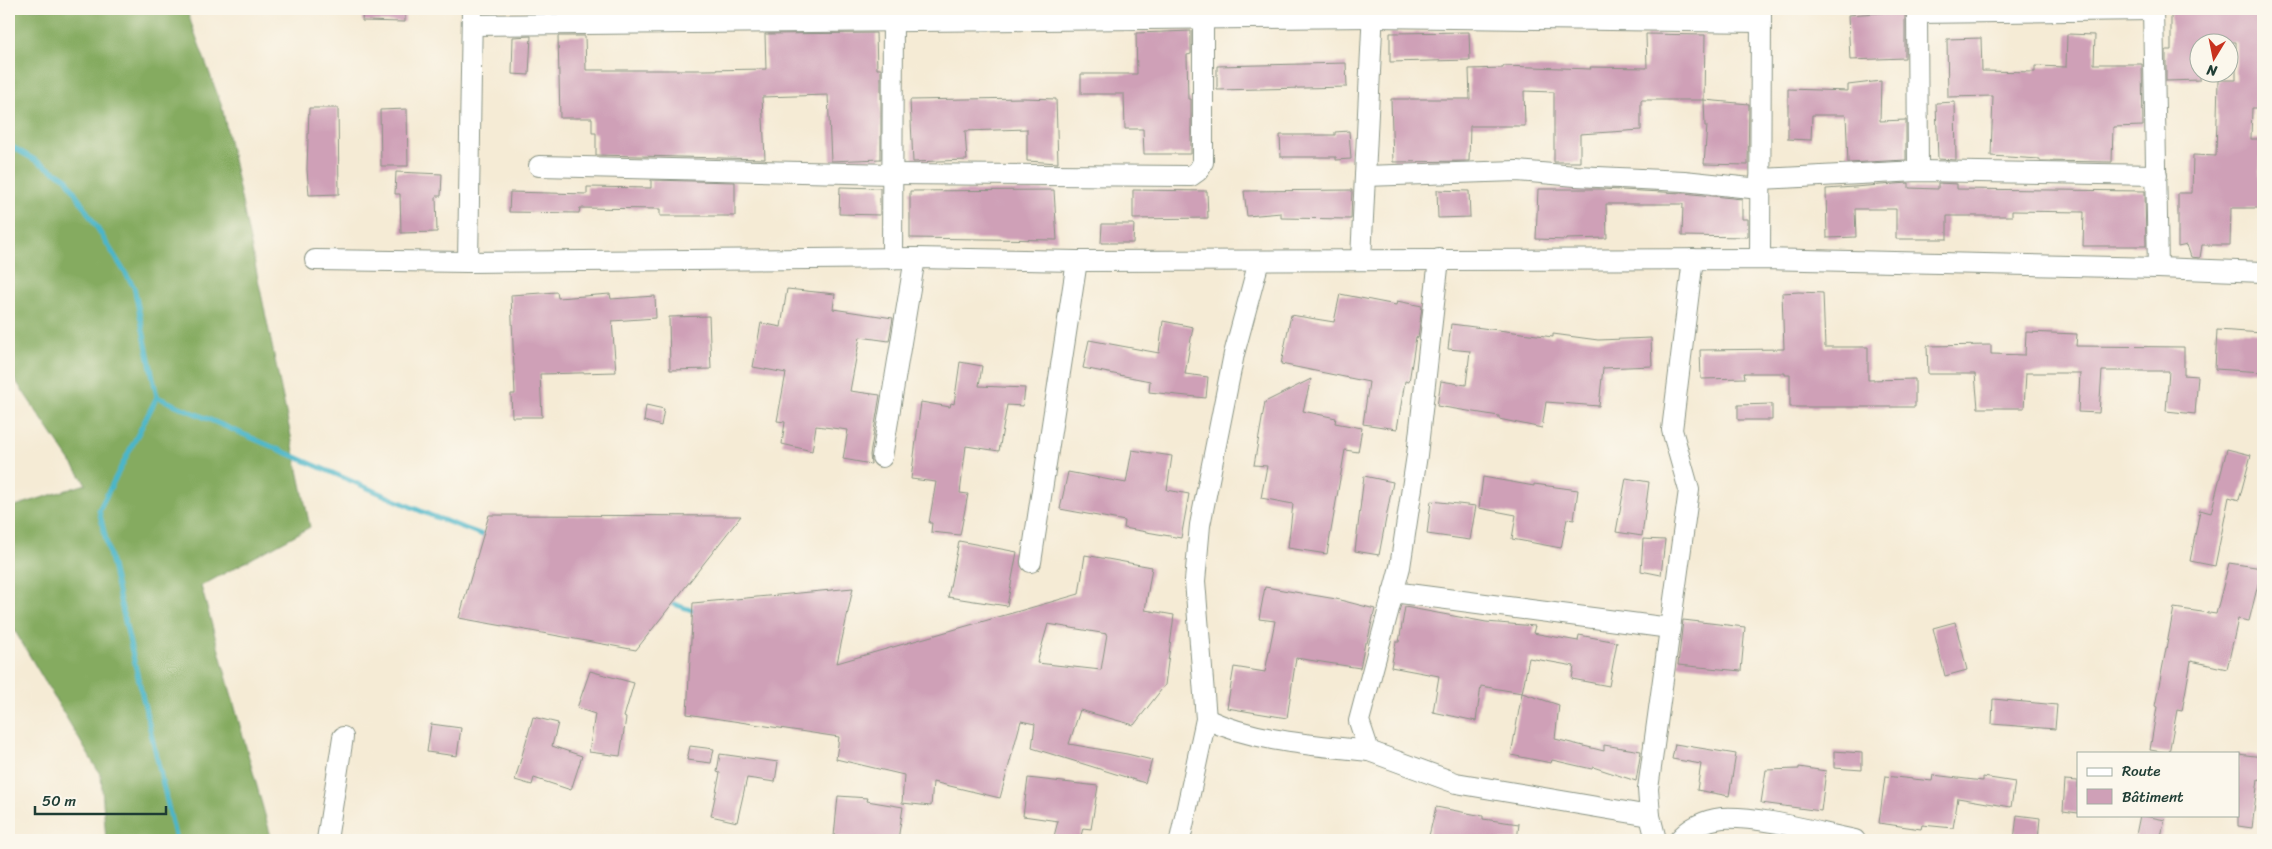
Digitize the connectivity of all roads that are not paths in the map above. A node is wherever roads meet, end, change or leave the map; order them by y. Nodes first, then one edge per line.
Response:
1 (2153, 9) edge
2 (1917, 11) edge
3 (1373, 13) edge
4 (1049, 14) edge
5 (1203, 14) edge
6 (893, 15) edge
7 (1760, 15) edge
8 (472, 17) edge
9 (539, 166) dead end
10 (1918, 171) junction
11 (893, 174) junction
12 (2158, 175) junction
13 (1365, 176) junction
14 (1760, 184) junction
15 (915, 258) junction
16 (1361, 259) junction
17 (1439, 259) junction
18 (1693, 259) junction
19 (1760, 259) junction
20 (315, 260) dead end
21 (892, 260) junction
22 (1077, 261) junction
23 (1259, 261) junction
24 (468, 262) junction
25 (2158, 268) junction
26 (2263, 272) edge
27 (882, 457) dead end
28 (1031, 562) dead end
29 (1394, 592) junction
30 (1670, 628) junction
31 (1206, 719) junction
32 (342, 737) dead end
33 (1369, 751) junction
34 (1650, 816) junction
35 (327, 840) edge
36 (1180, 840) edge
37 (1656, 840) edge
38 (1679, 840) edge
39 (1855, 840) edge

1 - 2 street
1 - 12 street
2 - 10 street
3 - 5 street
3 - 7 street
3 - 13 street
4 - 5 street
4 - 6 street
5 - 11 street
6 - 8 street
6 - 11 street
7 - 14 street
8 - 24 street
9 - 11 street
10 - 12 street
10 - 14 street
11 - 21 street
12 - 25 street
13 - 14 street
13 - 16 street
14 - 19 street
15 - 21 street
15 - 22 street
15 - 27 street
16 - 17 street
16 - 23 street
17 - 18 street
17 - 29 street
18 - 19 street
18 - 30 street
19 - 25 street
20 - 24 street
21 - 24 street
22 - 23 street
22 - 28 street
23 - 31 street
25 - 26 street
29 - 30 street
29 - 33 street
30 - 34 street
31 - 33 street
31 - 36 street
32 - 35 street
33 - 34 street
34 - 37 street
38 - 39 street

